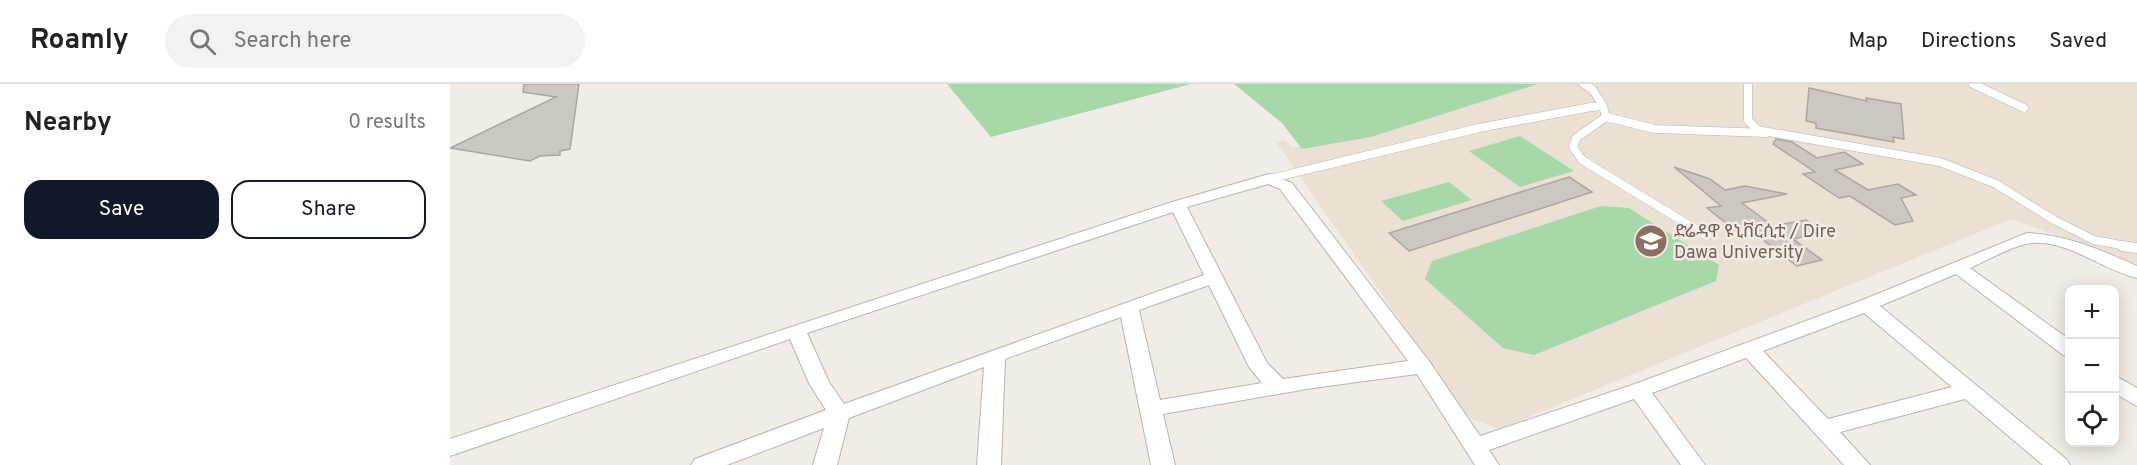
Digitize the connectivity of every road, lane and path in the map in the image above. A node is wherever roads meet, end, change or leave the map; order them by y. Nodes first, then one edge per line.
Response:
1 (1584, 84) edge
2 (1748, 84) edge
3 (1973, 84) edge
4 (1603, 106) junction
5 (2024, 108) dead end
6 (1606, 117) junction
7 (1766, 133) junction
8 (1269, 179) junction
9 (1178, 205) junction
10 (1707, 236) dead end
11 (2137, 248) edge
12 (1957, 267) junction
13 (2137, 273) edge
14 (1215, 277) junction
15 (1867, 305) junction
16 (1129, 308) junction
17 (796, 330) junction
18 (2065, 346) edge
19 (1749, 349) junction
20 (995, 355) junction
21 (1422, 366) junction
22 (2119, 385) edge
23 (1278, 387) junction
24 (1639, 390) junction
25 (1970, 390) junction
26 (2137, 399) edge
27 (1151, 409) junction
28 (839, 414) junction
29 (1824, 428) junction
30 (450, 448) edge
31 (1479, 459) edge
32 (703, 465) edge
33 (825, 465) edge
34 (989, 465) edge
35 (1163, 465) edge
36 (1693, 465) edge
37 (1858, 465) edge
38 (2058, 465) edge

1 - 4 lane
2 - 7 lane
3 - 5 lane
4 - 6 lane
4 - 8 lane
6 - 7 lane
6 - 10 lane
7 - 11 lane
8 - 9 street
8 - 21 street
9 - 14 street
9 - 17 street
12 - 13 street
12 - 15 street
12 - 18 street
14 - 16 street
14 - 23 street
15 - 19 street
15 - 25 street
16 - 20 street
16 - 27 street
17 - 28 street
17 - 30 street
19 - 24 street
19 - 29 street
20 - 28 street
20 - 34 street
21 - 23 street
21 - 31 street
22 - 26 street
23 - 27 street
24 - 31 street
24 - 36 street
25 - 29 street
25 - 38 street
27 - 35 street
28 - 32 street
28 - 33 street
29 - 37 street

